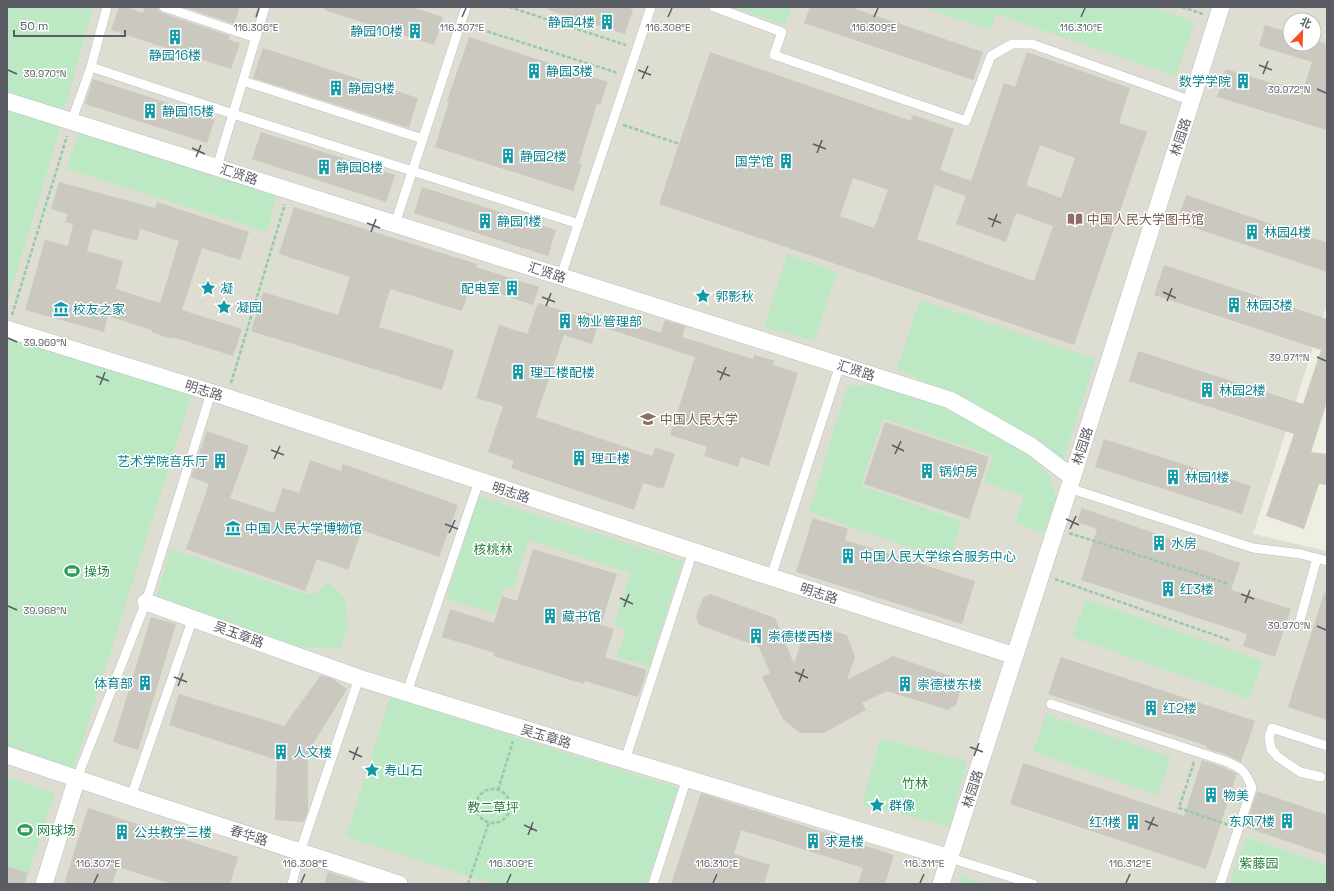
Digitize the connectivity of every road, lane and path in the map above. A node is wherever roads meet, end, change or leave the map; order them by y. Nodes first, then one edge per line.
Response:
1 (107, 7) edge
2 (164, 7) edge
3 (265, 7) edge
4 (465, 7) edge
5 (509, 7) edge
6 (651, 7) edge
7 (714, 7) edge
8 (1182, 7) edge
9 (1219, 13) edge
10 (460, 23) junction
11 (256, 38) junction
12 (637, 48) junction
13 (91, 67) junction
14 (628, 76) junction
15 (243, 82) junction
16 (7, 101) edge
17 (1192, 101) junction
18 (233, 114) junction
19 (72, 120) junction
20 (613, 122) junction
21 (423, 139) junction
22 (680, 144) dead end
23 (217, 167) junction
24 (412, 171) junction
25 (289, 190) junction
26 (395, 224) junction
27 (579, 224) junction
28 (561, 276) junction
29 (7, 329) edge
30 (840, 365) junction
31 (218, 395) junction
32 (479, 482) junction
33 (1071, 482) junction
34 (1056, 529) junction
35 (692, 551) junction
36 (1317, 558) junction
37 (1327, 561) edge
38 (1041, 574) junction
39 (771, 577) junction
40 (1229, 584) dead end
41 (146, 602) junction
42 (193, 618) junction
43 (1300, 620) dead end
44 (1229, 640) dead end
45 (1015, 656) junction
46 (360, 678) junction
47 (407, 692) junction
48 (1051, 704) dead end
49 (517, 727) junction
50 (1327, 746) edge
51 (1197, 752) junction
52 (7, 755) edge
53 (625, 760) junction
54 (1321, 777) dead end
55 (76, 778) junction
56 (687, 778) junction
57 (498, 790) junction
58 (131, 797) junction
59 (488, 822) junction
60 (1239, 828) junction
61 (300, 852) junction
62 (950, 858) junction
63 (44, 884) edge
64 (292, 884) edge
65 (399, 884) edge
66 (468, 884) edge
67 (654, 884) edge
68 (942, 884) edge
69 (1033, 884) edge
70 (1220, 884) edge

1 - 13 lane
2 - 11 lane
3 - 11 lane
4 - 10 lane
5 - 12 path
6 - 12 lane
7 - 17 lane
8 - 9 path
9 - 17 street, 林园路
10 - 14 path
10 - 21 lane
11 - 15 lane
12 - 14 lane
13 - 18 lane
13 - 19 lane
14 - 20 lane
15 - 18 lane
15 - 21 lane
16 - 19 street, 汇贤路
17 - 33 street, 林园路
18 - 23 lane
18 - 24 lane
19 - 23 street, 汇贤路
19 - 29 path
20 - 22 path
20 - 27 lane
21 - 24 lane
23 - 25 street, 汇贤路
24 - 26 lane
24 - 27 lane
25 - 26 street, 汇贤路
25 - 31 path
26 - 28 street, 汇贤路
27 - 28 lane
28 - 30 street, 汇贤路
29 - 31 street, 明志路
30 - 33 street, 汇贤路
30 - 39 lane
31 - 32 street, 明志路
31 - 41 lane
32 - 35 street, 明志路
32 - 47 lane
33 - 34 street, 林园路
33 - 36 lane
34 - 38 street, 林园路
34 - 40 path
35 - 39 street, 明志路
35 - 53 lane
36 - 37 lane
36 - 43 lane
38 - 44 path
38 - 45 street, 林园路
39 - 45 street, 明志路
41 - 42 street, 吴玉章路
41 - 55 lane
42 - 46 street, 吴玉章路
42 - 58 lane
45 - 62 street, 林园路
46 - 47 street, 吴玉章路
46 - 61 lane
47 - 49 street, 吴玉章路
48 - 51 lane
49 - 53 street, 吴玉章路
49 - 57 path
50 - 54 lane
51 - 60 lane
51 - 60 path
52 - 55 street, 春华路
53 - 56 street, 吴玉章路
55 - 58 street, 春华路
55 - 63 street
56 - 62 street, 吴玉章路
56 - 67 lane
57 - 59 path
57 - 59 path
58 - 61 street, 春华路
59 - 66 path
60 - 70 lane
61 - 64 lane
61 - 65 street, 春华路
62 - 68 street, 林园路
62 - 69 lane

